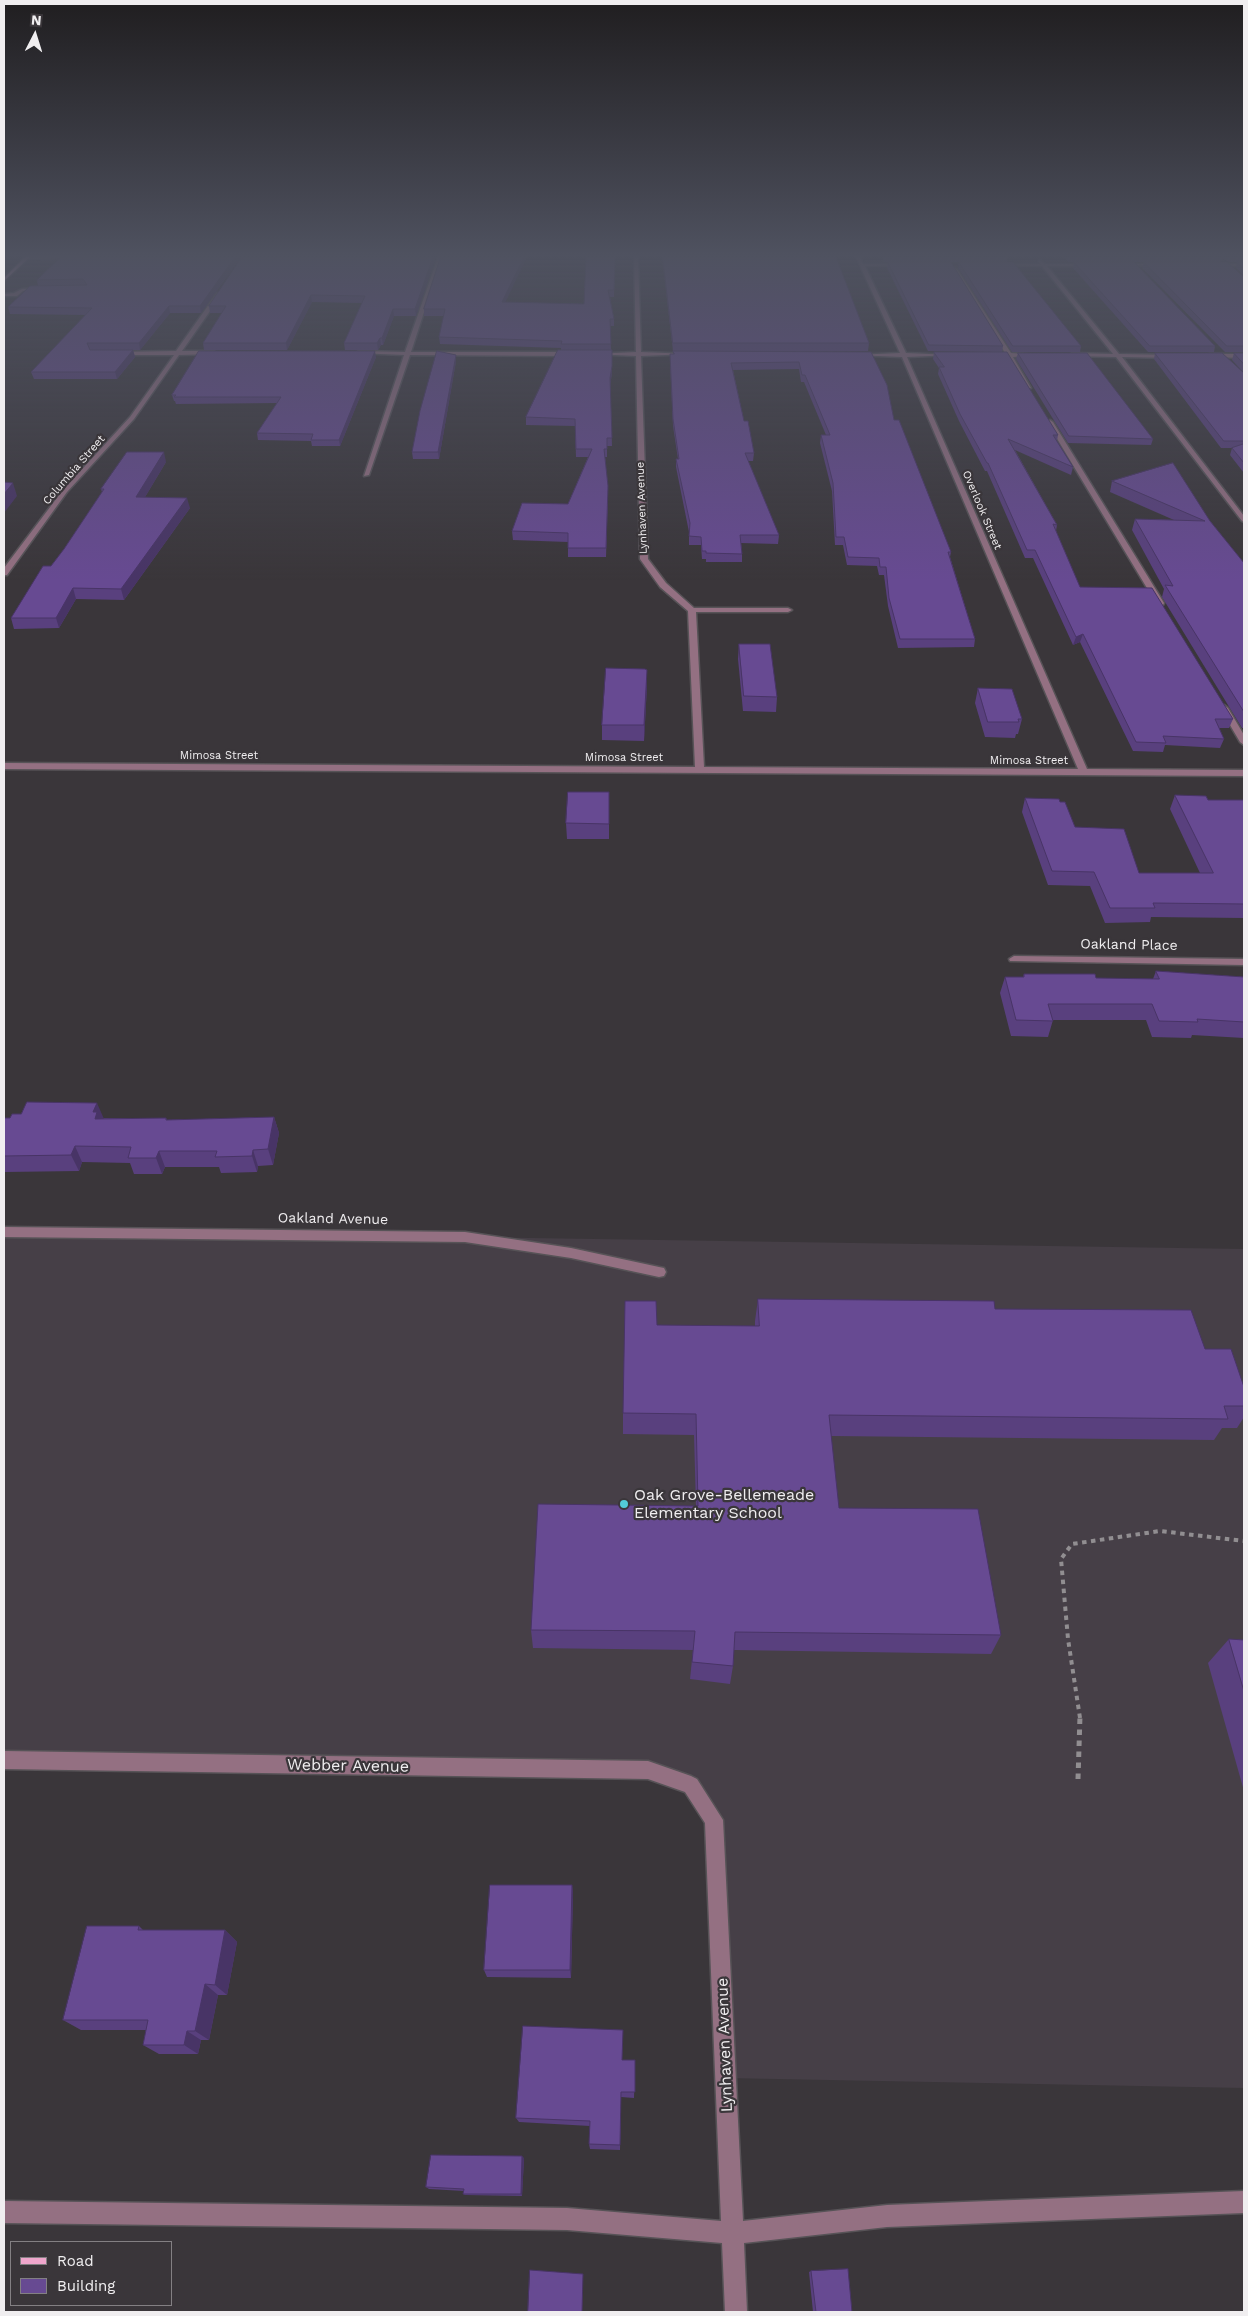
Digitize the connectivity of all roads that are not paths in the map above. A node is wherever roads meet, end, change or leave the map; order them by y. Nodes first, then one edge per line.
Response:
1 (169, 365) edge
2 (404, 365) edge
3 (638, 365) edge
4 (908, 365) edge
5 (1015, 365) edge
6 (1125, 365) edge
7 (1035, 397) edge
8 (1045, 414) edge
9 (366, 475) dead end
10 (1244, 520) edge
11 (4, 573) edge
12 (1162, 607) edge
13 (692, 610) junction
14 (788, 610) dead end
15 (1219, 700) edge
16 (1244, 742) edge
17 (4, 766) edge
18 (700, 770) junction
19 (1084, 772) junction
20 (1244, 773) edge
21 (1014, 959) dead end
22 (1244, 962) edge
23 (4, 1232) edge
24 (659, 1272) dead end
25 (4, 1760) edge
26 (690, 1785) joint
27 (1244, 2202) edge
28 (4, 2212) edge
29 (733, 2233) junction
30 (736, 2312) edge

1 - 11 street, Columbia Street
2 - 9 street
3 - 13 street, Lynhaven Avenue
4 - 19 street, Overlook Street
5 - 7 street
6 - 10 street
8 - 12 street
13 - 14 street
13 - 18 street
15 - 16 street
17 - 18 street, Mimosa Street
18 - 19 street, Mimosa Street
19 - 20 street, Mimosa Street
21 - 22 street, Oakland Place
23 - 24 street, Oakland Avenue
25 - 26 street, Webber Avenue
26 - 29 street, Lynhaven Avenue
27 - 29 street
28 - 29 street
29 - 30 street, Lynhaven Avenue

